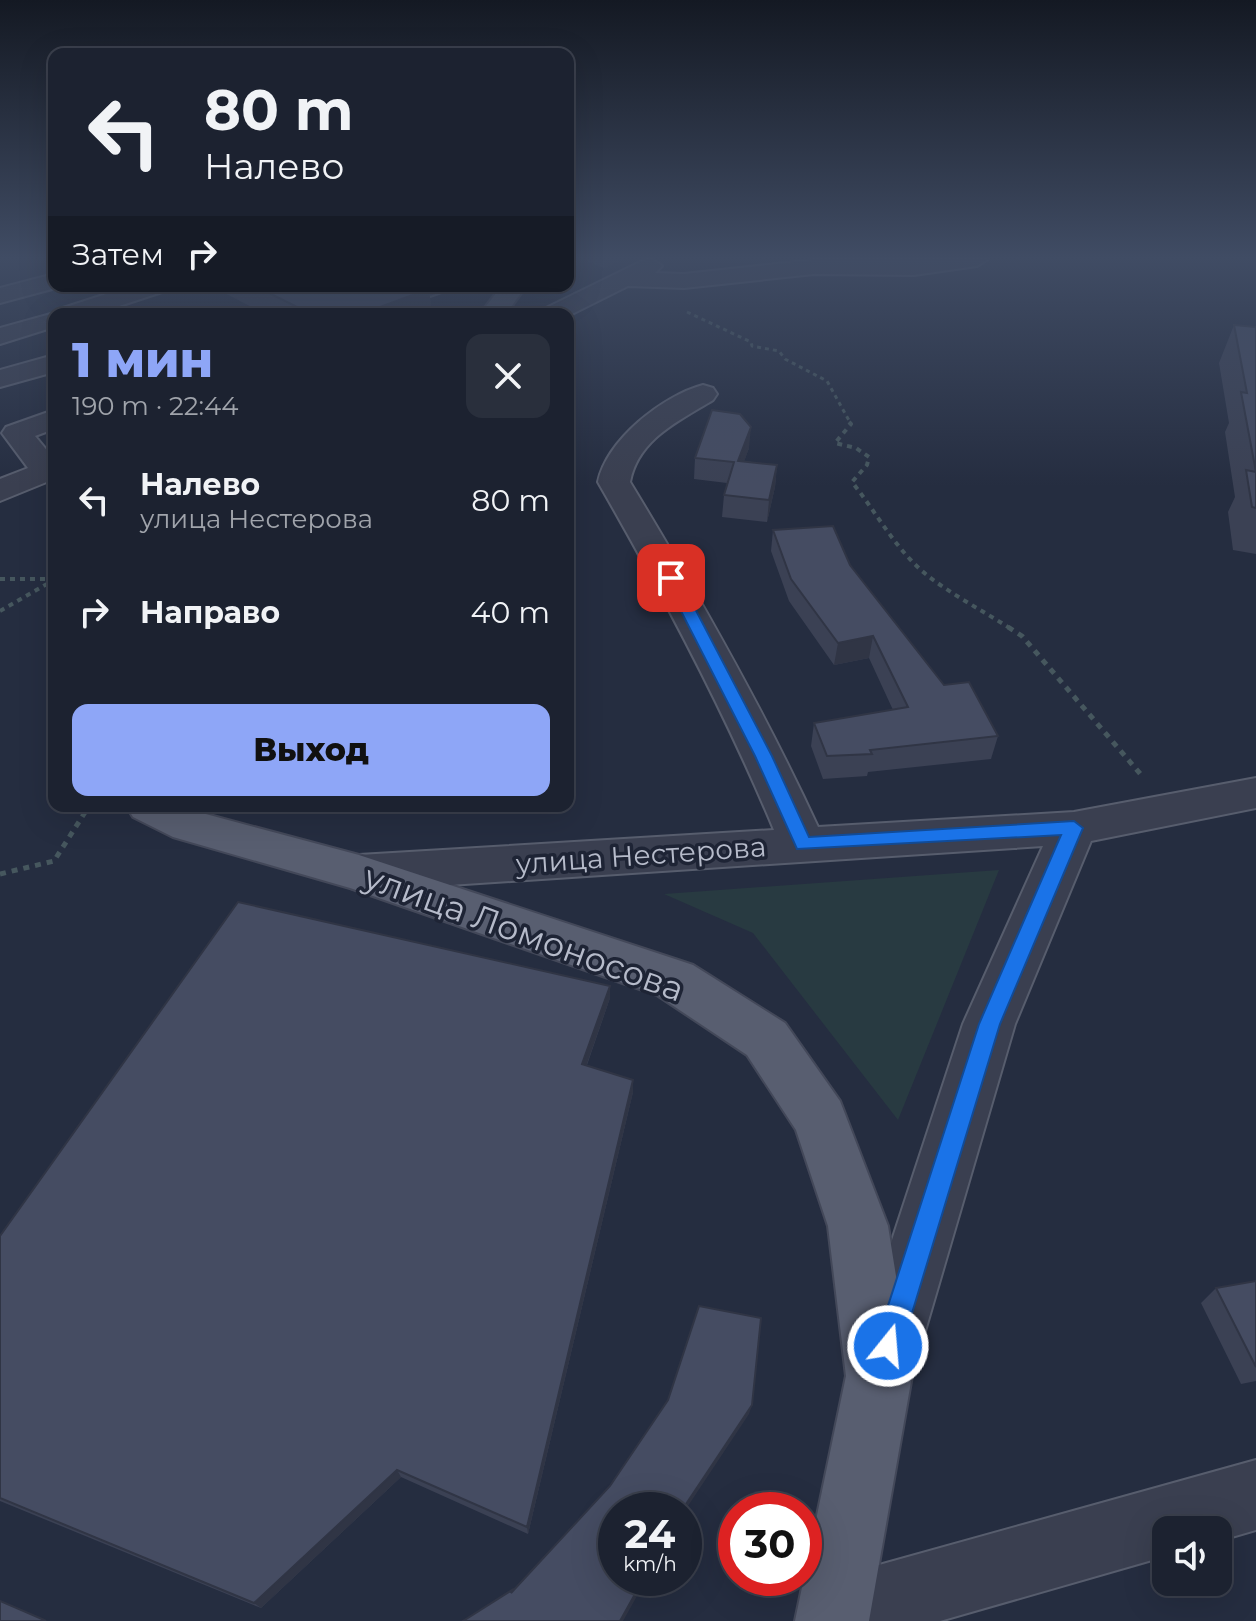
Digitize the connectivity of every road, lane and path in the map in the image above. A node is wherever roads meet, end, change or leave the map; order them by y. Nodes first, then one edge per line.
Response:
1 (737, 335) edge
2 (48, 365) edge
3 (0, 379) edge
4 (703, 394) dead end
5 (48, 421) edge
6 (0, 491) edge
7 (0, 579) edge
8 (48, 579) edge
9 (48, 583) edge
10 (0, 611) edge
11 (1256, 793) edge
12 (1169, 807) junction
13 (85, 812) edge
14 (160, 812) edge
15 (1074, 828) junction
16 (803, 844) junction
17 (359, 873) junction
18 (0, 874) edge
19 (879, 1376) junction
20 (1256, 1495) edge
21 (836, 1619) edge

1 - 12 path
2 - 3 street
4 - 16 street
5 - 6 street
7 - 8 path
9 - 10 path
11 - 12 street, улица Нестерова
12 - 15 street, улица Нестерова
13 - 18 path
14 - 17 main road, улица Ломоносова
15 - 16 street, улица Нестерова
15 - 19 street
16 - 17 street, улица Нестерова
17 - 19 main road, улица Ломоносова
19 - 21 main road, улица Ломоносова
20 - 21 street

